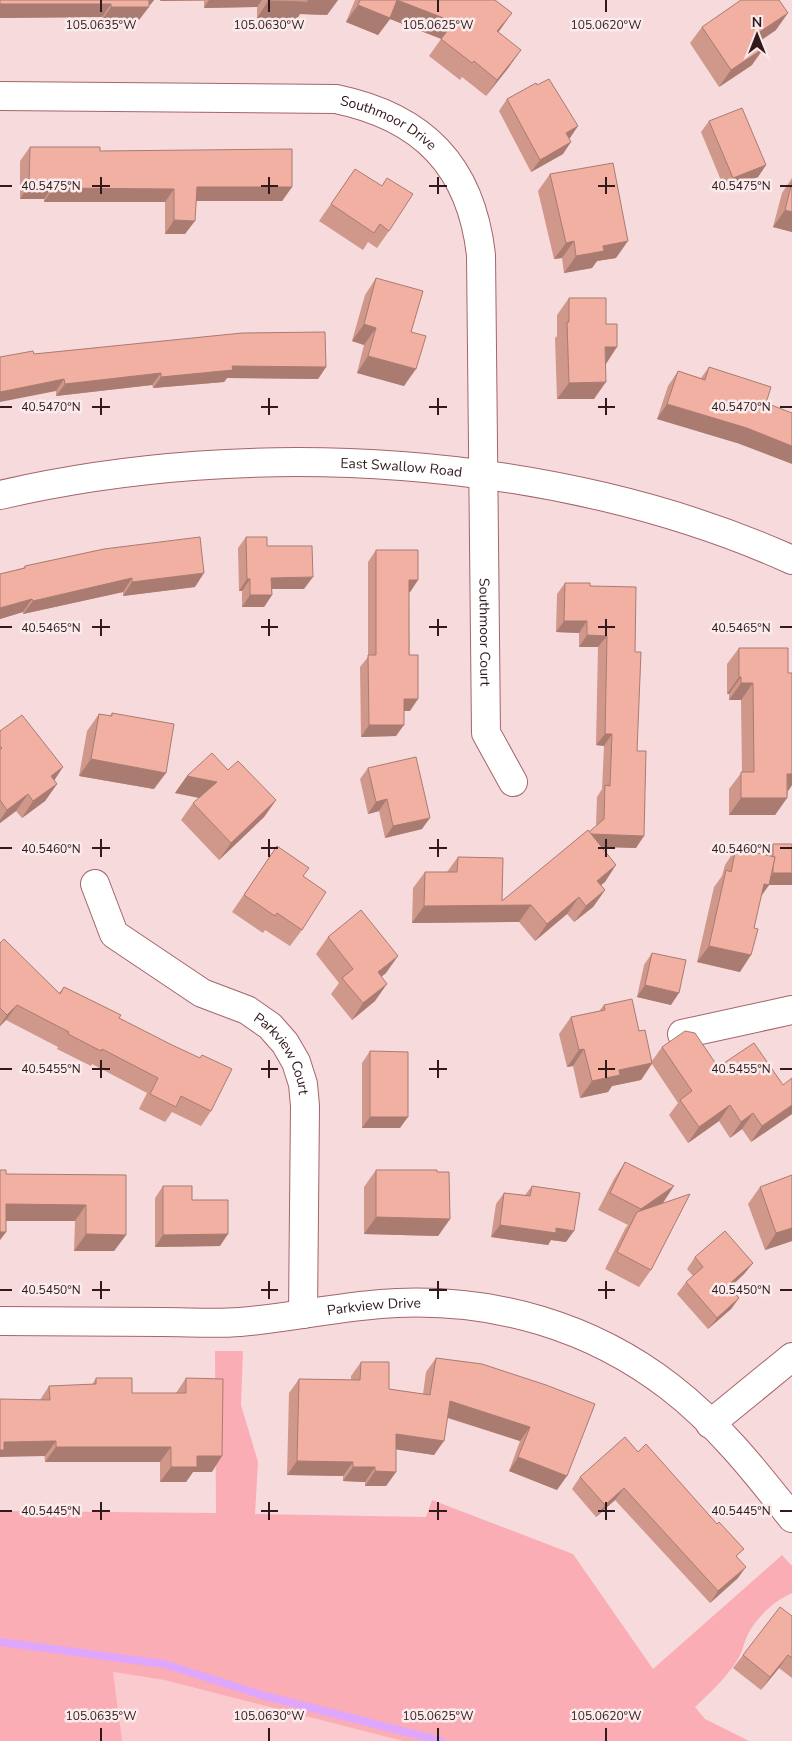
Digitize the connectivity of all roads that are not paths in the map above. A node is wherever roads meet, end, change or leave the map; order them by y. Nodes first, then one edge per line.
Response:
1 (0, 96) edge
2 (482, 475) junction
3 (0, 495) edge
4 (792, 560) edge
5 (513, 782) dead end
6 (95, 884) dead end
7 (792, 1010) edge
8 (682, 1034) edge
9 (303, 1314) junction
10 (0, 1321) edge
11 (792, 1357) edge
12 (710, 1424) junction
13 (792, 1518) edge

1 - 2 street, Southmoor Drive
2 - 3 street, East Swallow Road
2 - 4 street, East Swallow Road
2 - 5 street, Southmoor Court
6 - 9 street, Parkview Court
7 - 8 street
9 - 10 street, Parkview Drive
9 - 12 street, Parkview Drive
11 - 12 street
12 - 13 street, Parkview Drive

